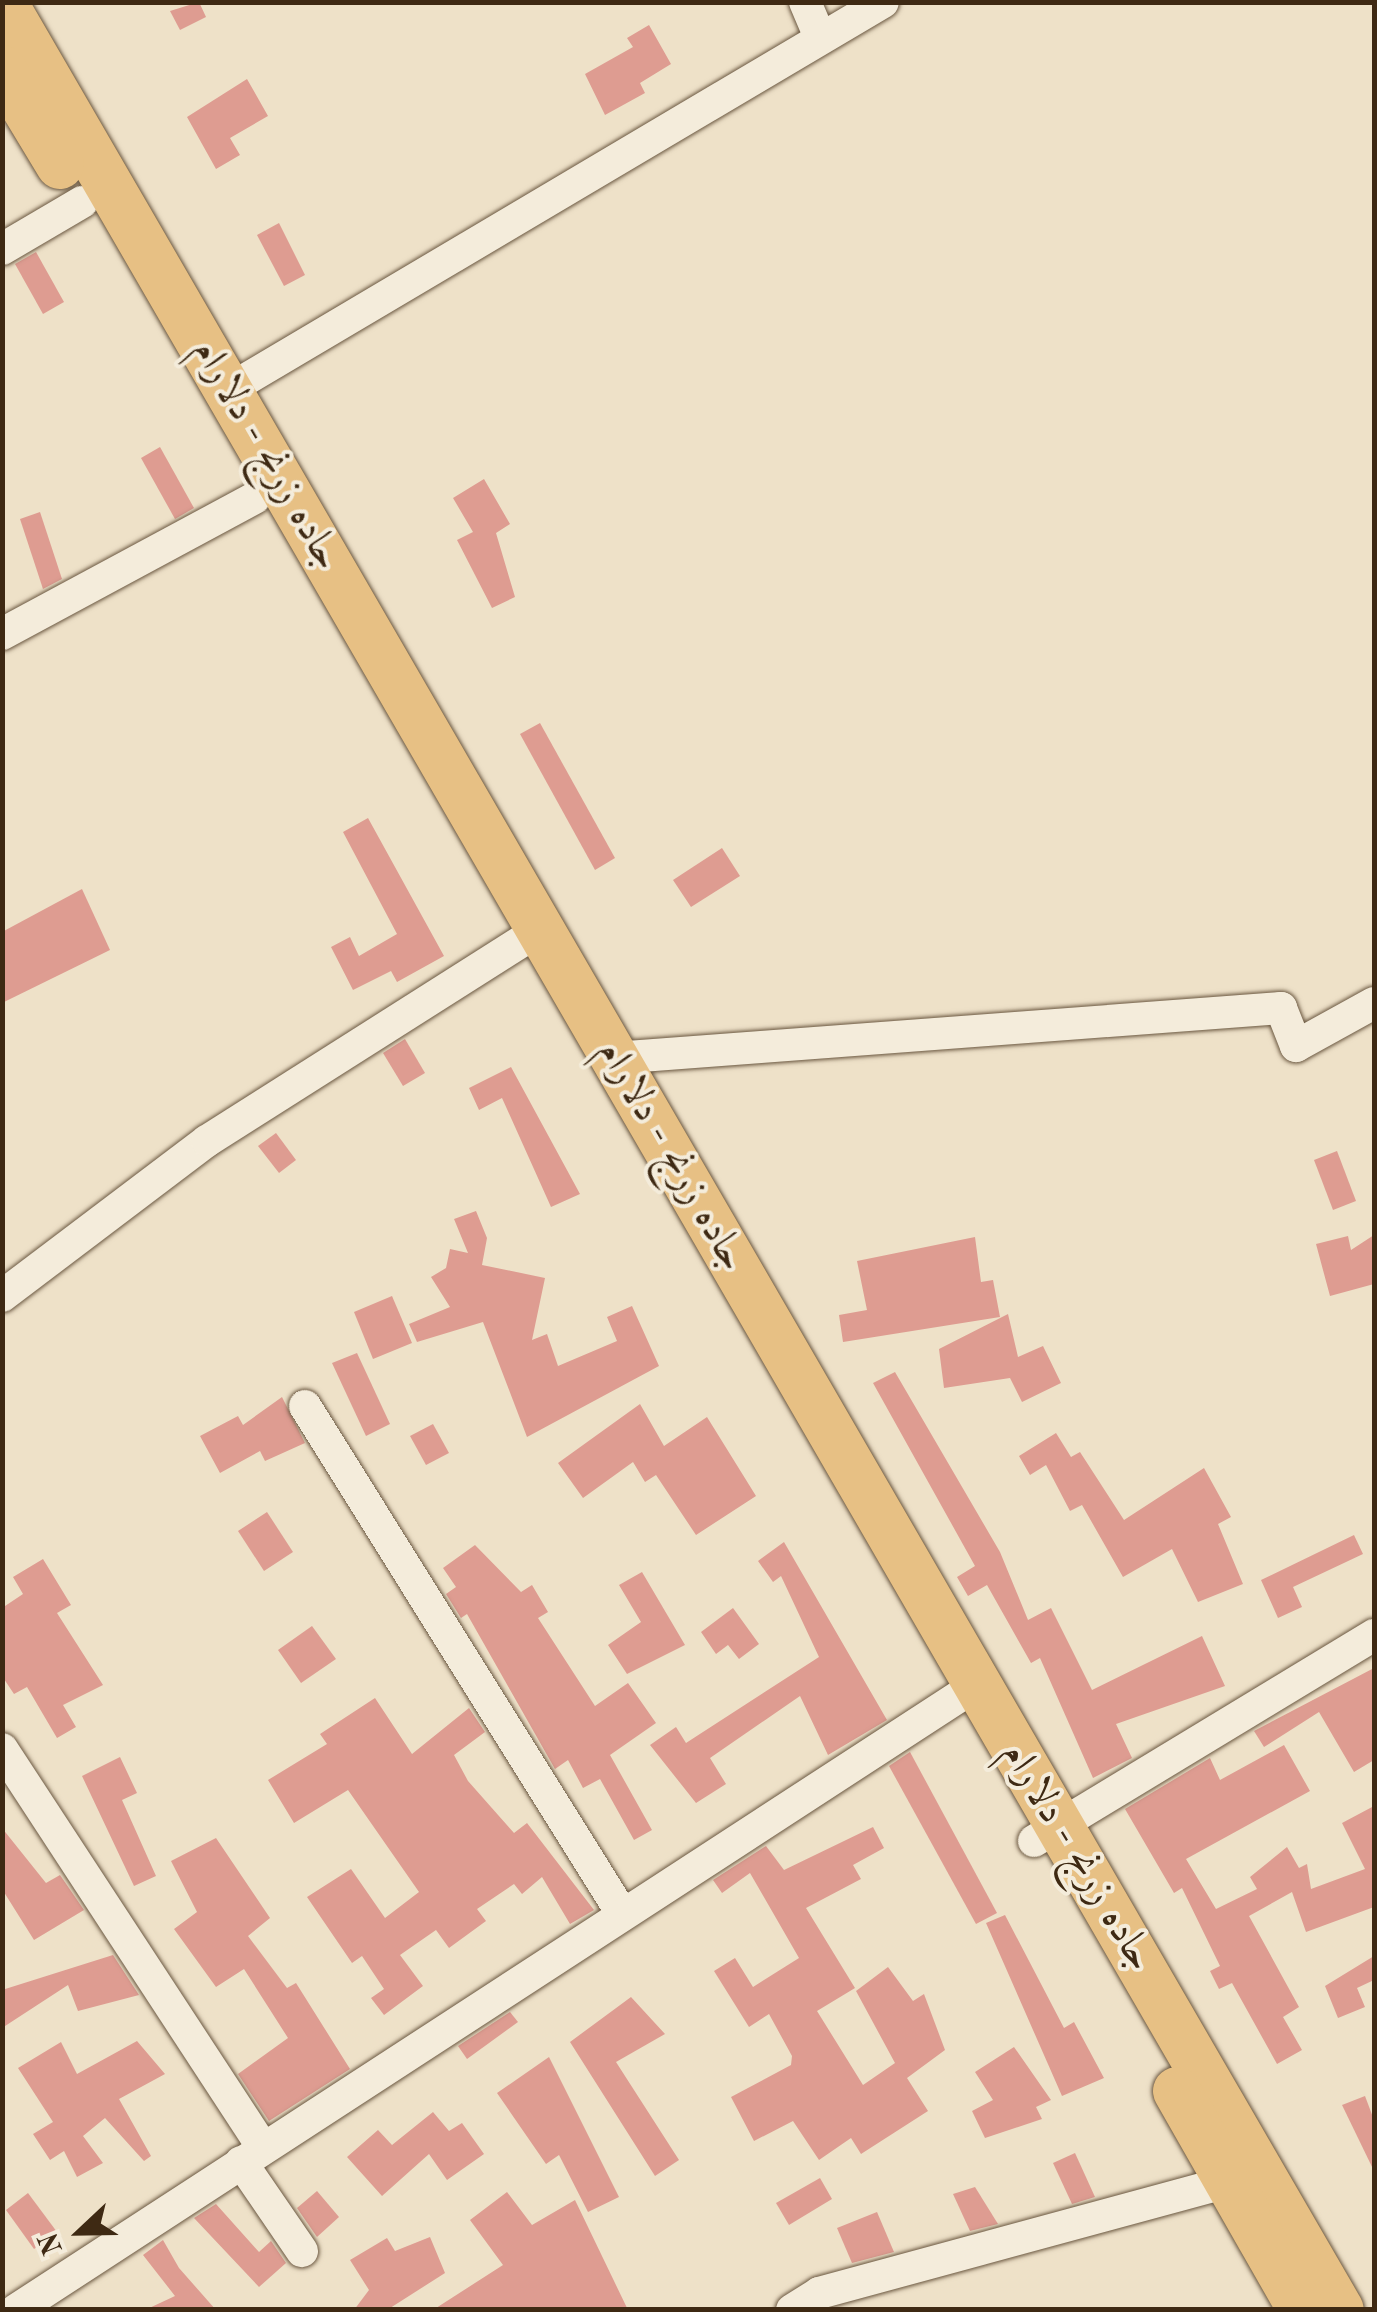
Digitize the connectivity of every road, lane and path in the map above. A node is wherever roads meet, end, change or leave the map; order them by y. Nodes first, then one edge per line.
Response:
1 (2, 2) edge
2 (805, 2) edge
3 (883, 2) edge
4 (820, 38) junction
5 (2, 70) edge
6 (82, 202) junction
7 (2, 250) edge
8 (228, 390) junction
9 (254, 498) junction
10 (2, 634) edge
11 (526, 938) junction
12 (1374, 1003) edge
13 (614, 1058) junction
14 (2, 1296) edge
15 (305, 1406) dead end
16 (1374, 1634) edge
17 (963, 1694) junction
18 (2, 1749) edge
19 (1048, 1833) junction
20 (621, 1912) junction
21 (252, 2155) junction
22 (1246, 2178) junction
23 (302, 2251) dead end
24 (16, 2310) edge
25 (792, 2310) edge
26 (1302, 2310) edge
27 (1340, 2310) edge

1 - 8 highway, جاده زرنج - دلارام
2 - 4 street
3 - 4 street
4 - 8 street
5 - 6 highway, جاده زرنج - دلارام
6 - 7 street
6 - 9 highway, جاده زرنج - دلارام
8 - 11 highway, جاده زرنج - دلارام
9 - 10 street
9 - 11 highway, جاده زرنج - دلارام
11 - 13 highway, جاده زرنج - دلارام
11 - 14 street
11 - 17 highway, جاده زرنج - دلارام
12 - 13 street
13 - 17 highway, جاده زرنج - دلارام
15 - 20 street
16 - 19 street
17 - 19 highway, جاده زرنج - دلارام
17 - 20 street
18 - 21 street
19 - 22 highway, جاده زرنج - دلارام
20 - 21 street
21 - 23 street
21 - 24 street
22 - 25 street
22 - 26 highway, جاده زرنج - دلارام
22 - 27 highway, جاده زرنج - دلارام

